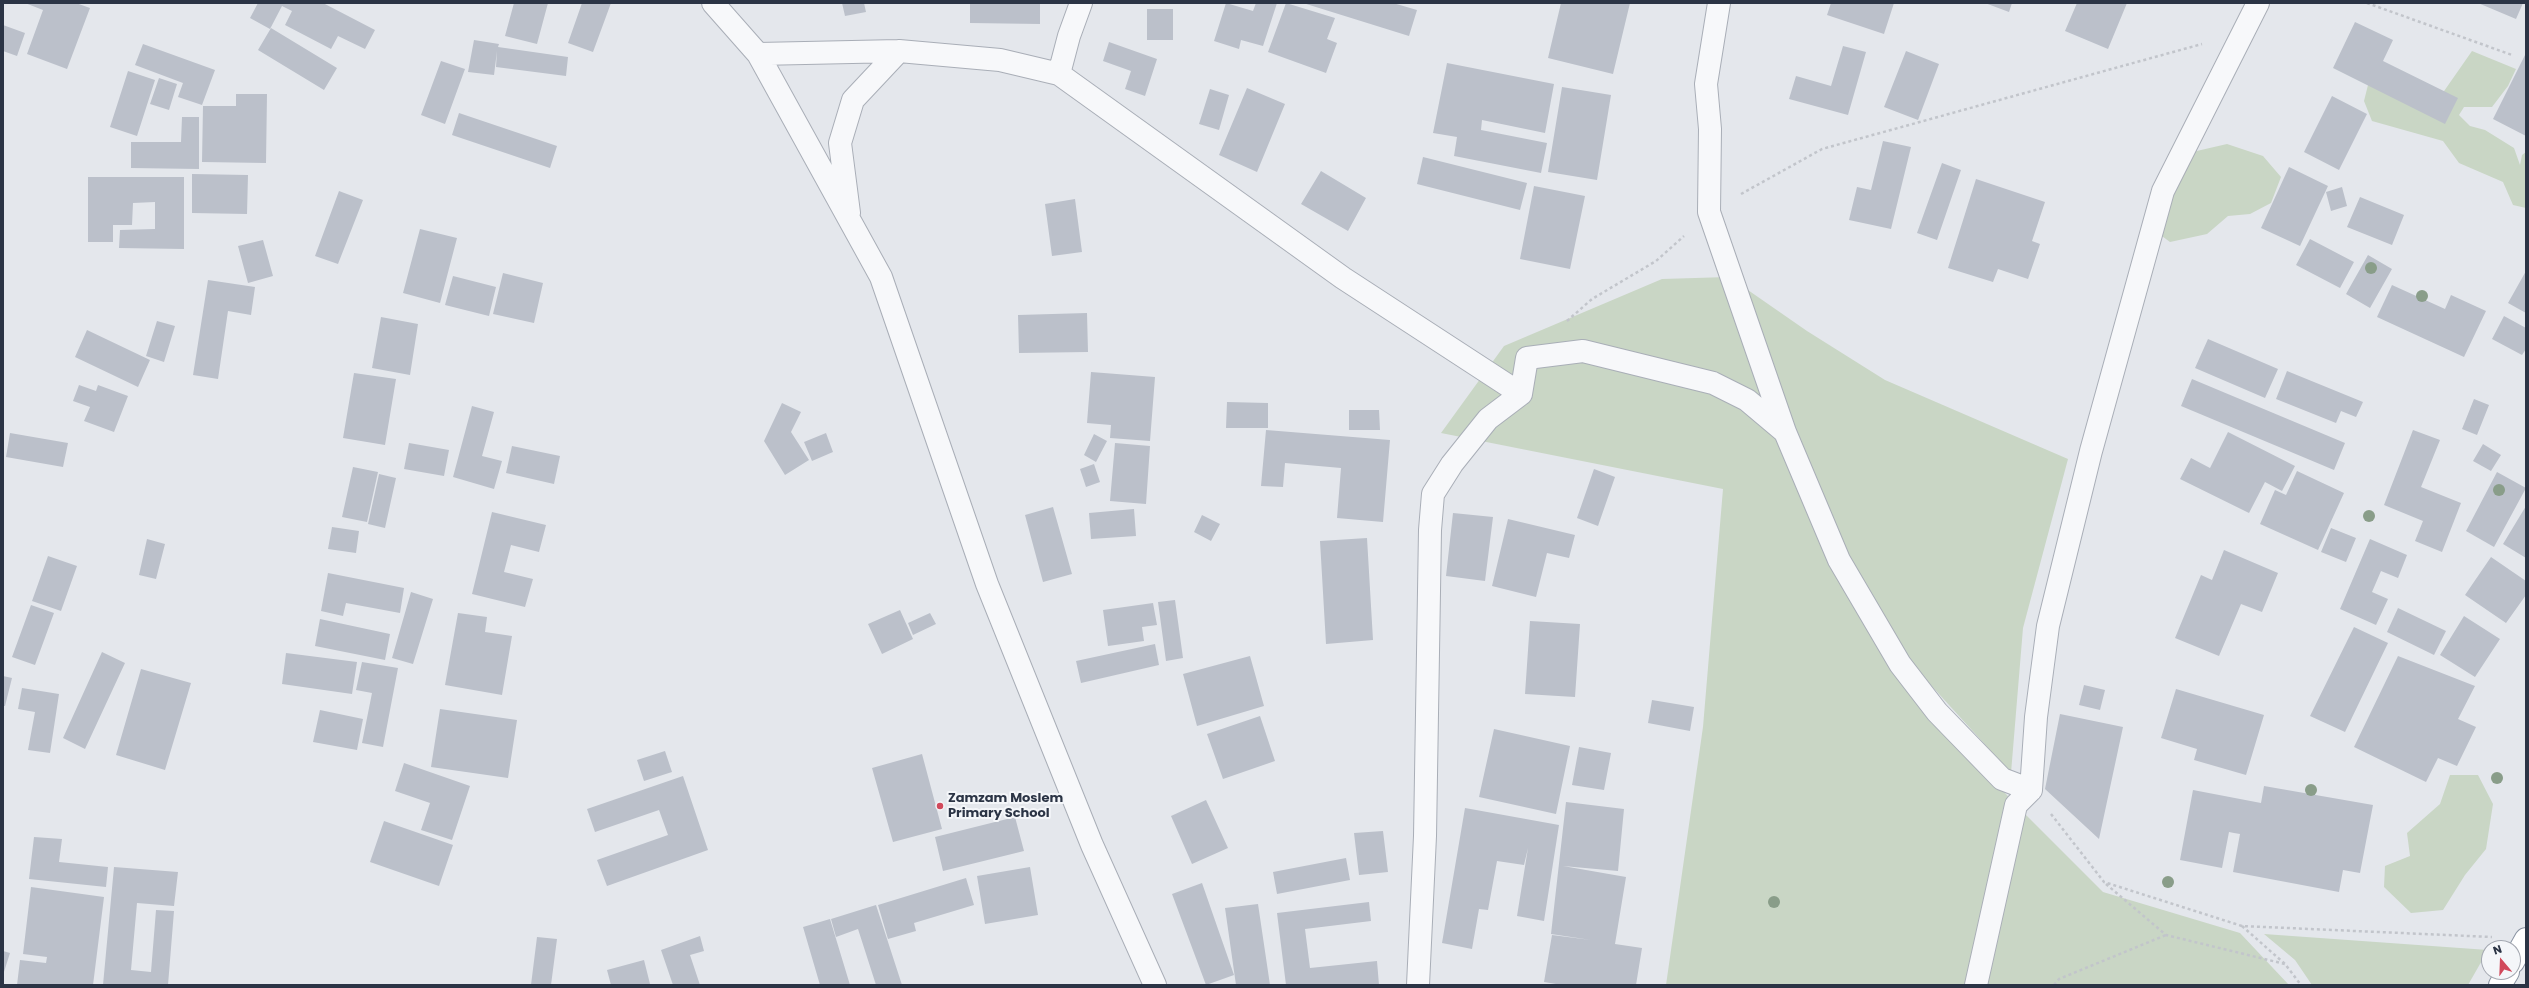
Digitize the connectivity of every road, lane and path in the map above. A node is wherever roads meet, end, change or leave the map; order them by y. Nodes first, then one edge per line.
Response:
1 (713, 3) edge
2 (1082, 3) edge
3 (1719, 3) edge
4 (2258, 3) edge
5 (2367, 3) edge
6 (2243, 33) junction
7 (899, 51) junction
8 (758, 54) junction
9 (2512, 55) dead end
10 (1059, 74) junction
11 (1709, 212) junction
12 (850, 222) junction
13 (1565, 323) dead end
14 (1521, 394) junction
15 (1785, 432) junction
16 (2031, 790) junction
17 (2104, 882) junction
18 (2242, 926) junction
19 (2166, 935) junction
20 (2496, 937) dead end
21 (2526, 939) edge
22 (2521, 948) edge
23 (2285, 964) junction
24 (1155, 985) edge
25 (1418, 985) edge
26 (1976, 985) edge
27 (2054, 985) edge
28 (2301, 985) edge

1 - 8 street
2 - 10 street
3 - 11 street
4 - 6 street
5 - 9 path
6 - 11 path
6 - 16 street
7 - 8 street
7 - 10 street
7 - 12 street
8 - 12 street
10 - 14 street
11 - 13 path
11 - 15 street
12 - 24 street
14 - 15 street
14 - 25 street
15 - 16 street
16 - 17 path
16 - 26 street
17 - 18 path
17 - 19 path
18 - 20 path
18 - 23 path
19 - 23 path
19 - 27 path
21 - 22 highway
23 - 28 path

